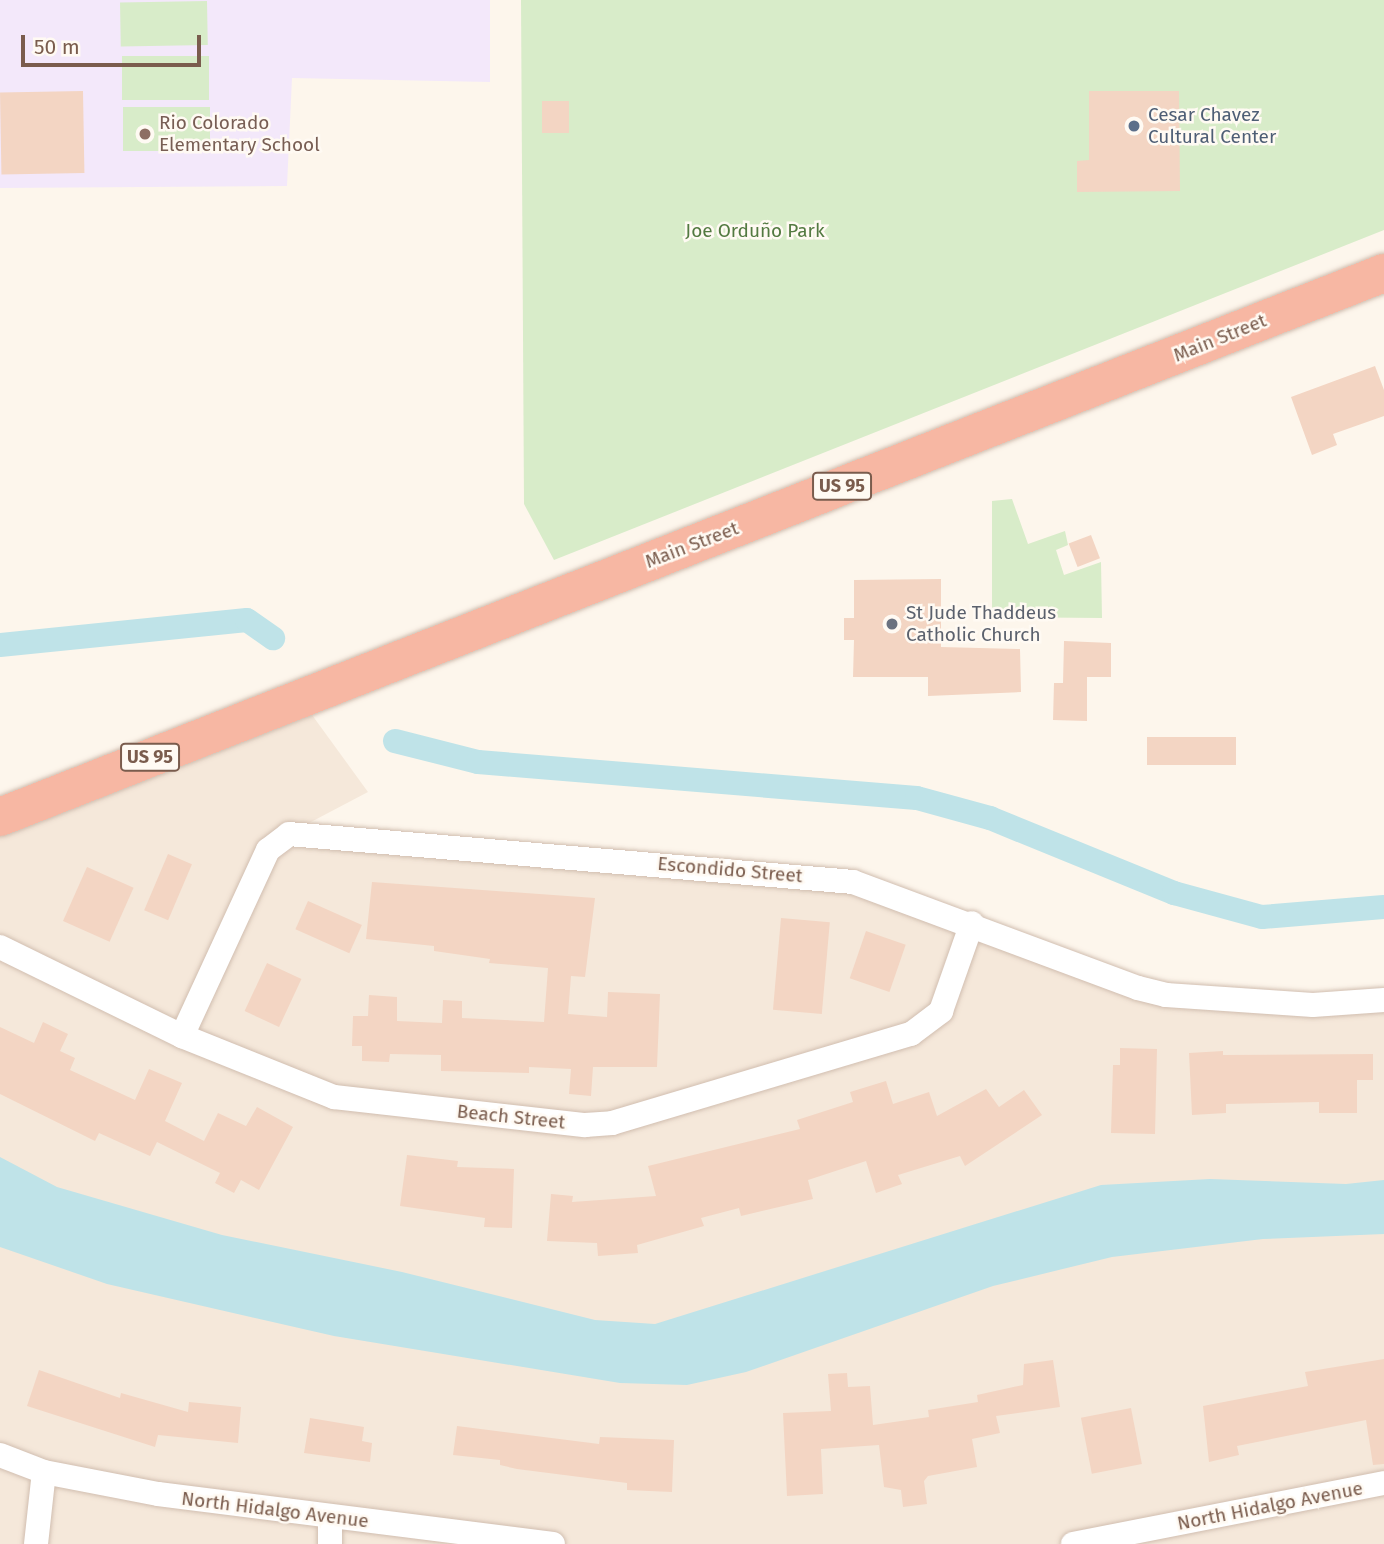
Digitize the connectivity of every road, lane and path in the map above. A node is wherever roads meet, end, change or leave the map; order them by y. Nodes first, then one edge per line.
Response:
1 (1384, 273) edge
2 (0, 817) edge
3 (972, 923) junction
4 (0, 947) edge
5 (1384, 1000) edge
6 (182, 1036) junction
7 (0, 1455) edge
8 (44, 1472) junction
9 (1384, 1483) edge
10 (330, 1517) junction
11 (1183, 1534) edge
12 (36, 1544) edge
13 (330, 1544) edge
14 (553, 1544) edge
15 (1073, 1544) edge

1 - 2 highway, Main Street / US 95
3 - 5 street, Escondido Street
3 - 6 street, Beach Street
3 - 6 street, Escondido Street
4 - 6 street, Beach Street
7 - 8 street, North Hidalgo Avenue
8 - 10 street, North Hidalgo Avenue
8 - 12 street
9 - 11 street, North Hidalgo Avenue
10 - 13 street
10 - 14 street, North Hidalgo Avenue
11 - 15 street, North Hidalgo Avenue

